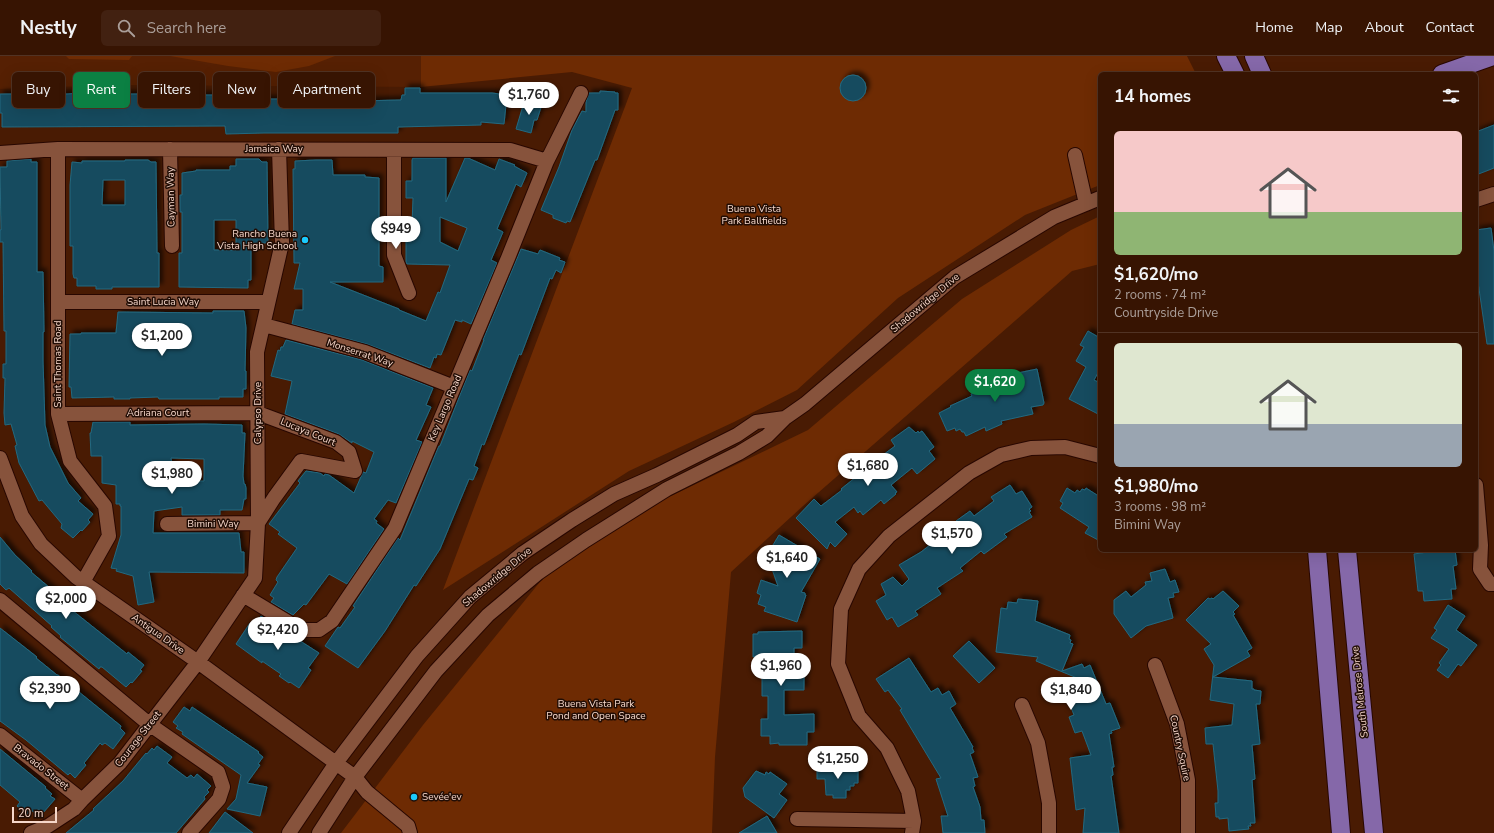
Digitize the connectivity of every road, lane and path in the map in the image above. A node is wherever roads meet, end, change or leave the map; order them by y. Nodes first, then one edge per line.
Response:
1 (1226, 56) edge
2 (1254, 56) edge
3 (1492, 56) edge
4 (1234, 72) edge
5 (1261, 72) edge
6 (1448, 72) edge
7 (582, 93) dead end
8 (58, 149) junction
9 (170, 149) junction
10 (279, 149) junction
11 (394, 150) junction
12 (0, 153) edge
13 (1074, 155) dead end
14 (547, 160) junction
15 (1494, 194) edge
16 (1098, 199) edge
17 (1478, 199) edge
18 (1086, 204) junction
19 (172, 246) dead end
20 (409, 293) dead end
21 (58, 302) junction
22 (268, 302) junction
23 (264, 325) junction
24 (454, 387) junction
25 (258, 413) junction
26 (58, 414) junction
27 (784, 418) junction
28 (1098, 455) edge
29 (0, 458) edge
30 (1478, 509) edge
31 (258, 523) junction
32 (167, 524) dead end
33 (1317, 552) edge
34 (1347, 552) edge
35 (83, 582) junction
36 (1494, 584) edge
37 (243, 595) junction
38 (0, 600) edge
39 (198, 662) junction
40 (1155, 665) dead end
41 (1022, 705) dead end
42 (149, 724) junction
43 (0, 735) edge
44 (336, 763) junction
45 (355, 777) junction
46 (82, 800) junction
47 (797, 819) dead end
48 (913, 827) edge
49 (31, 833) edge
50 (188, 833) edge
51 (289, 833) edge
52 (319, 833) edge
53 (410, 833) edge
54 (1049, 833) edge
55 (1188, 833) edge
56 (1341, 833) edge
57 (1374, 833) edge

1 - 4 main road
2 - 5 main road
3 - 6 main road
7 - 14 street, Key Largo Road
8 - 9 street, Jamaica Way
8 - 12 street, Jamaica Way
8 - 21 street, Saint Thomas Road
9 - 10 street, Jamaica Way
9 - 19 street, Cayman Way
10 - 11 street, Jamaica Way
10 - 22 street, Calypso Drive
11 - 14 street, Jamaica Way
11 - 20 street
13 - 18 street
14 - 24 street, Key Largo Road
15 - 17 street
16 - 18 street, Shadowridge Drive
18 - 27 street, Shadowridge Drive
21 - 22 street, Saint Lucia Way
21 - 26 street, Saint Thomas Road
22 - 23 street, Calypso Drive
23 - 24 street, Monserrat Way
23 - 25 street, Calypso Drive
24 - 37 street, Key Largo Road
25 - 26 street, Adriana Court
25 - 31 street, Calypso Drive
25 - 31 street, Lucaya Court
26 - 35 street, Saint Thomas Road
27 - 44 street, Shadowridge Drive
27 - 45 street, Shadowridge Drive
28 - 48 street
29 - 35 street, Antigua Drive
30 - 36 street
31 - 32 street, Bimini Way
31 - 37 street, Calypso Drive
33 - 56 main road
34 - 57 main road, South Melrose Drive
35 - 39 street, Antigua Drive
37 - 39 street, Calypso Drive
38 - 42 street
39 - 42 street, Courage Street
39 - 44 street, Antigua Drive
40 - 55 street, Country Squire
41 - 54 street
42 - 46 street, Courage Street
42 - 50 street
43 - 46 street, Bravado Street
44 - 45 street, Antigua Drive
44 - 51 street, Shadowridge Drive
45 - 52 street, Shadowridge Drive
45 - 53 street, Antigua Drive
46 - 49 street, Courage Street
47 - 48 street

